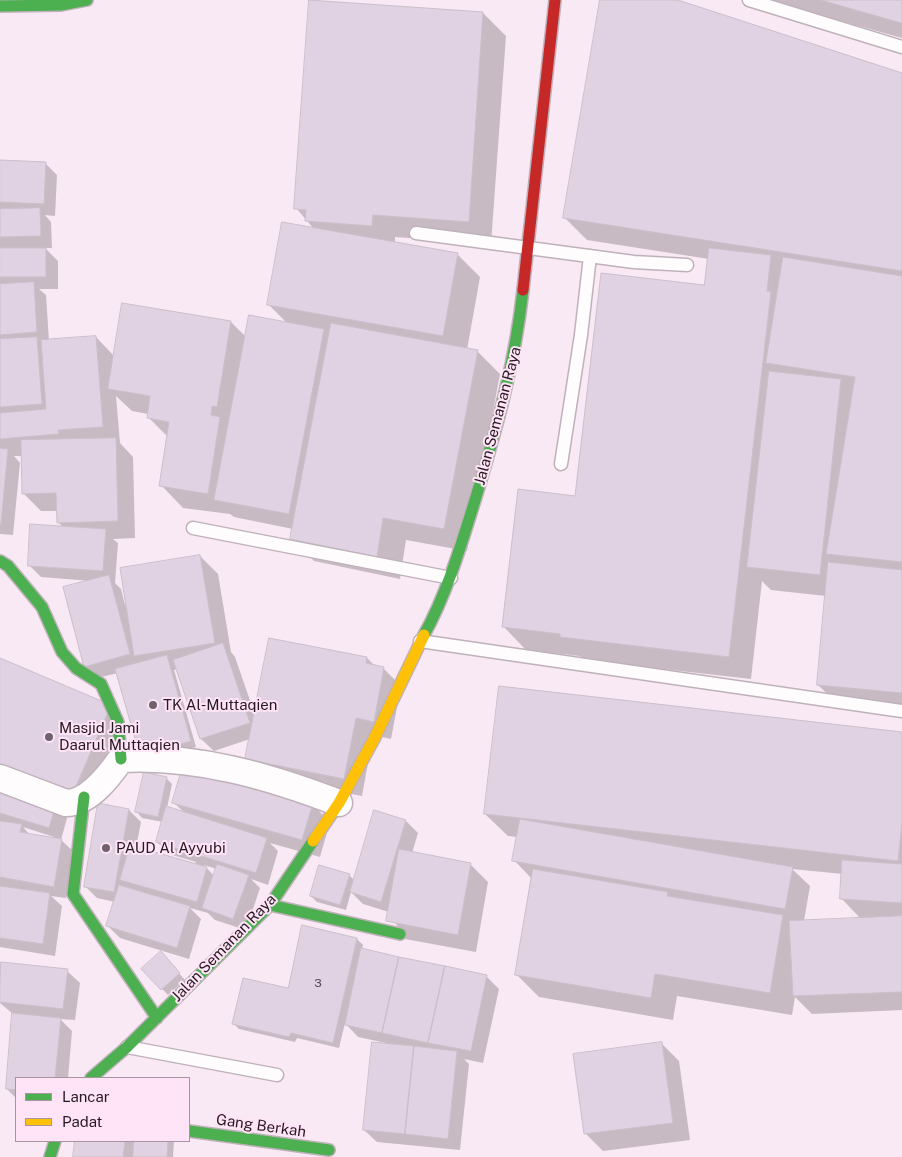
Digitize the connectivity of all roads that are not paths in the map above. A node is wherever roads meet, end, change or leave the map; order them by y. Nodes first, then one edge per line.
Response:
1 (87, 0) edge
2 (555, 0) edge
3 (749, 0) edge
4 (0, 6) edge
5 (902, 47) edge
6 (416, 233) dead end
7 (528, 247) junction
8 (590, 256) junction
9 (688, 265) dead end
10 (561, 464) dead end
11 (194, 528) dead end
12 (0, 561) edge
13 (451, 578) junction
14 (420, 641) junction
15 (902, 711) edge
16 (121, 759) junction
17 (0, 778) edge
18 (84, 797) junction
19 (339, 803) junction
20 (270, 905) junction
21 (400, 934) dead end
22 (156, 1018) junction
23 (127, 1047) junction
24 (277, 1075) dead end
25 (92, 1077) edge
26 (190, 1131) edge
27 (55, 1142) edge
28 (329, 1150) dead end
29 (50, 1157) edge

1 - 4 street
2 - 7 street, Jalan Semanan Raya
3 - 5 lane
6 - 7 lane
7 - 8 lane
7 - 13 street, Jalan Semanan Raya
8 - 9 lane
8 - 10 lane
11 - 13 lane
12 - 16 street
13 - 14 street, Jalan Semanan Raya
14 - 15 lane
14 - 19 street, Jalan Semanan Raya
16 - 18 street
16 - 19 street
17 - 18 street
18 - 22 street
19 - 20 street, Jalan Semanan Raya
20 - 21 street
20 - 22 street, Jalan Semanan Raya
22 - 23 street, Jalan Semanan Raya
23 - 24 lane
23 - 25 street, Jalan Semanan Raya
26 - 28 street, Gang Berkah
27 - 29 street

